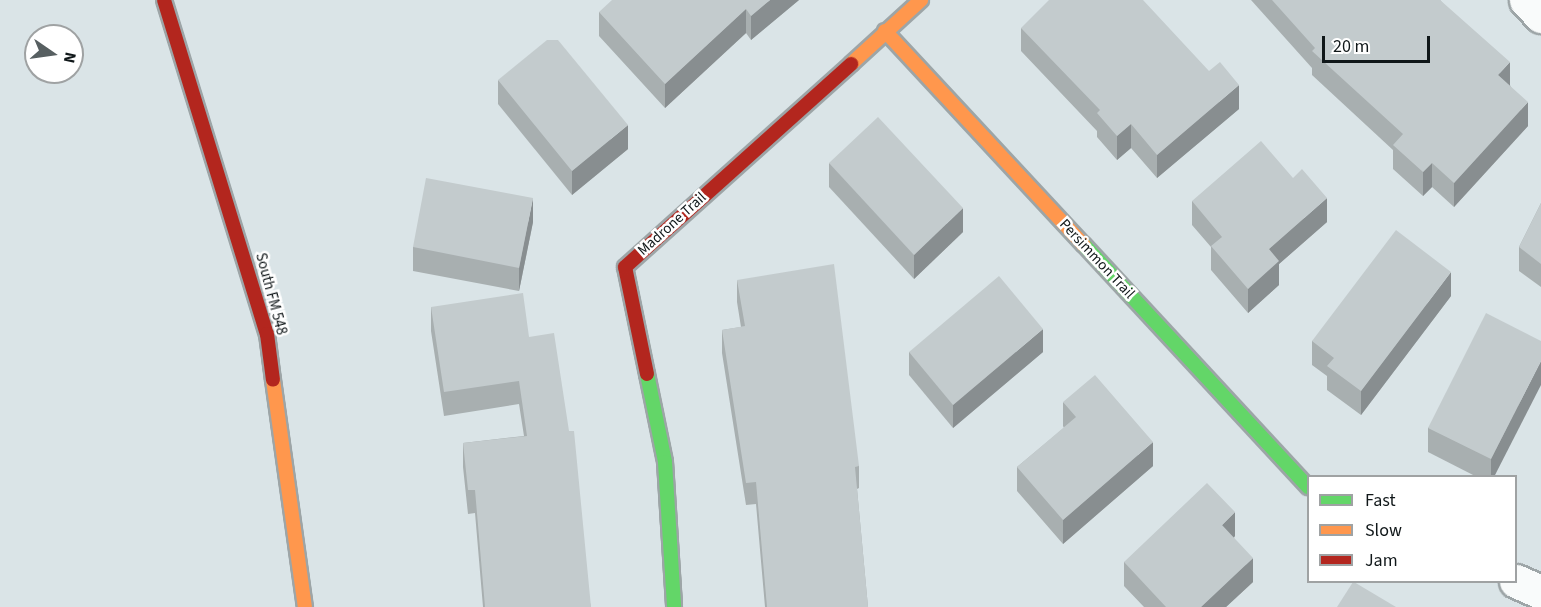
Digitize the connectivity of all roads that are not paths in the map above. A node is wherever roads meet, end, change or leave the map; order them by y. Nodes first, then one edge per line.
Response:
1 (164, 0) edge
2 (921, 0) edge
3 (1526, 0) edge
4 (1541, 16) edge
5 (885, 31) junction
6 (1307, 486) edge
7 (1517, 582) edge
8 (1541, 592) edge
9 (305, 607) edge
10 (674, 607) edge

1 - 9 street, South FM 548
2 - 5 street, Madrone Trail
3 - 4 street
5 - 6 street, Persimmon Trail
5 - 10 street, Madrone Trail
7 - 8 street

